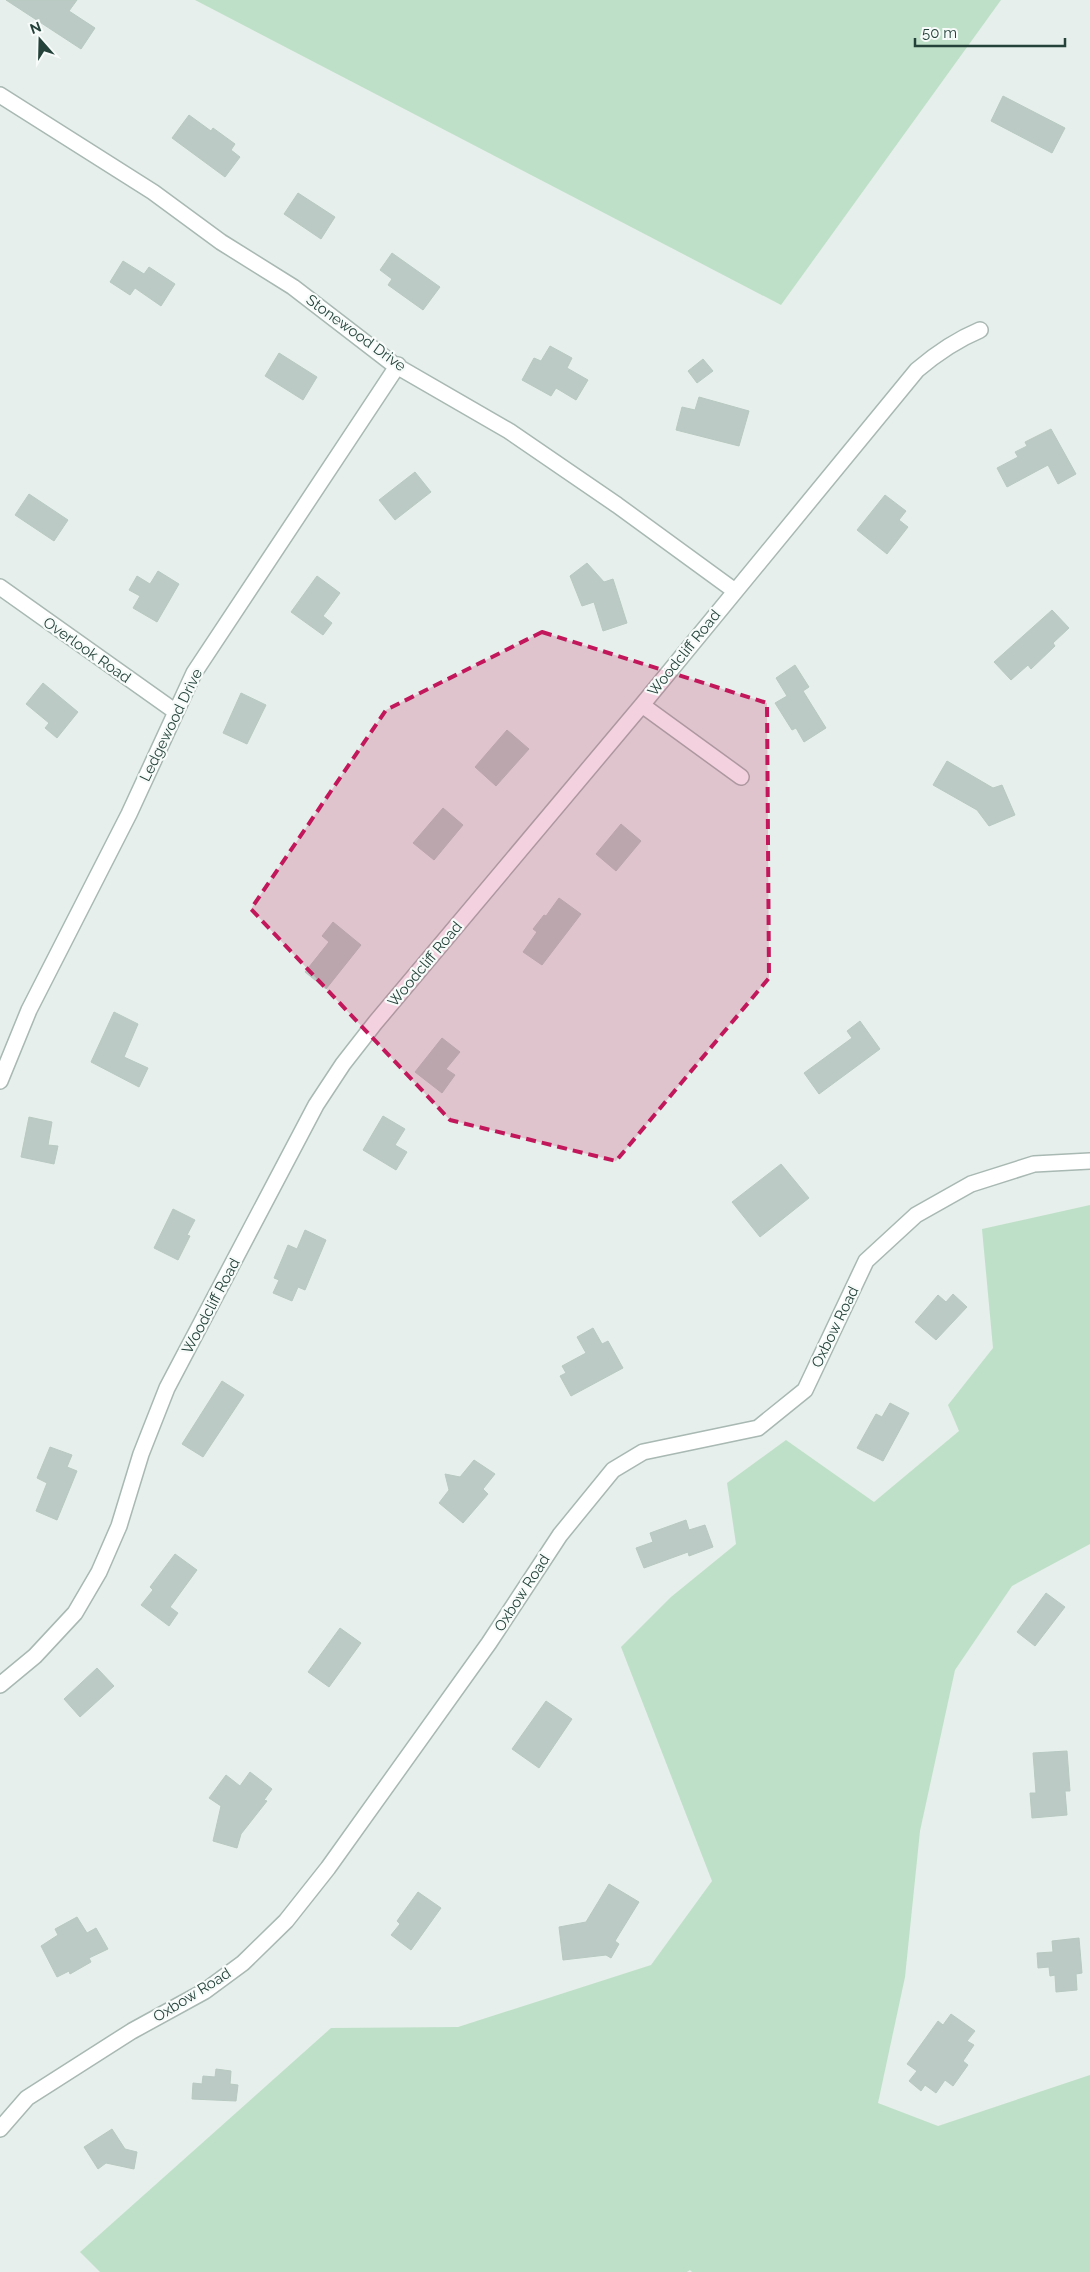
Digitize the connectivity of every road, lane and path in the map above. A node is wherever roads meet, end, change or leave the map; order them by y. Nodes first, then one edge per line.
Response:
1 (0, 95) edge
2 (980, 330) dead end
3 (398, 366) junction
4 (0, 587) edge
5 (735, 591) junction
6 (642, 705) junction
7 (176, 712) junction
8 (741, 777) dead end
9 (0, 1081) edge
10 (1090, 1161) edge
11 (0, 1685) edge
12 (0, 2129) edge

1 - 3 street, Stonewood Drive
2 - 5 street, Woodcliff Road
3 - 5 street, Stonewood Drive
3 - 7 street, Ledgewood Drive
4 - 7 street, Overlook Road
5 - 6 street, Woodcliff Road
6 - 8 street
6 - 11 street, Woodcliff Road
7 - 9 street, Ledgewood Drive
10 - 12 street, Oxbow Road

